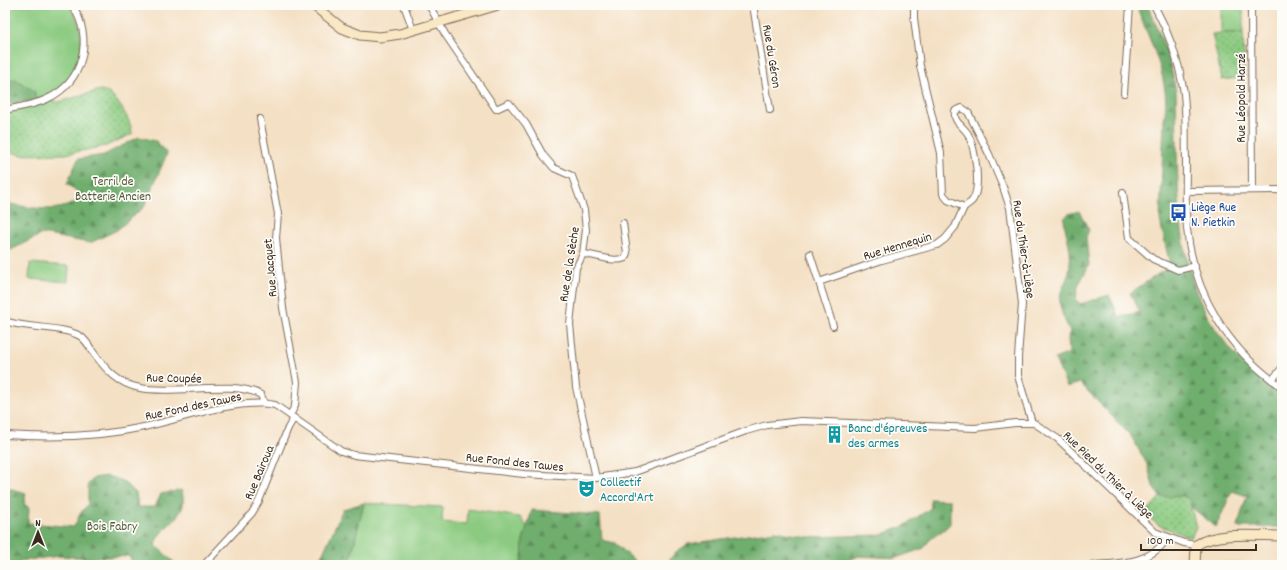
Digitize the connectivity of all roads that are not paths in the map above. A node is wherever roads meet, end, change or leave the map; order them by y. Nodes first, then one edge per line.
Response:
1 (72, 5) edge
2 (313, 5) edge
3 (404, 5) edge
4 (429, 5) edge
5 (498, 5) edge
6 (753, 5) edge
7 (914, 5) edge
8 (1130, 5) edge
9 (1154, 5) edge
10 (1251, 5) edge
11 (437, 22) junction
12 (413, 30) junction
13 (1124, 93) dead end
14 (5, 110) edge
15 (770, 110) dead end
16 (260, 119) dead end
17 (1252, 190) junction
18 (1282, 190) edge
19 (1186, 191) junction
20 (1124, 193) dead end
21 (964, 207) junction
22 (623, 223) dead end
23 (583, 254) junction
24 (810, 254) dead end
25 (1194, 266) junction
26 (819, 282) junction
27 (5, 321) edge
28 (832, 326) dead end
29 (1282, 368) edge
30 (1272, 380) junction
31 (1282, 387) edge
32 (264, 403) junction
33 (292, 417) junction
34 (1032, 423) junction
35 (5, 435) edge
36 (596, 478) junction
37 (1282, 536) edge
38 (1168, 537) junction
39 (1195, 549) junction
40 (204, 565) edge
41 (1092, 565) edge
42 (1195, 565) edge

1 - 14 street
2 - 12 street
3 - 12 street
4 - 11 street
5 - 11 street
6 - 15 street, Rue du Géron
7 - 21 street
8 - 13 street
9 - 19 street
10 - 17 street, Rue Léopold Harzé
11 - 12 street
11 - 23 street, Rue de la Sèche
16 - 33 street, Rue Jacquet
17 - 18 street
17 - 19 street
19 - 25 street
20 - 25 street
21 - 26 street, Rue Hennequin
21 - 34 street, Rue du Thier-à-Liège
22 - 23 street
23 - 36 street, Rue de la Sèche
24 - 26 street
25 - 30 street
26 - 28 street
27 - 32 street, Rue Coupée
29 - 30 street
30 - 31 street
32 - 33 street, Rue Fond des Tawes
32 - 35 street, Rue Fond des Tawes
33 - 36 street, Rue Fond des Tawes
33 - 40 street, Rue Bairoua
34 - 36 street, Rue Fond des Tawes
34 - 38 street, Rue Pied du Thier à Liège
37 - 39 street
38 - 39 street, Rue Pied du Thier à Liège
38 - 41 street
39 - 42 street

